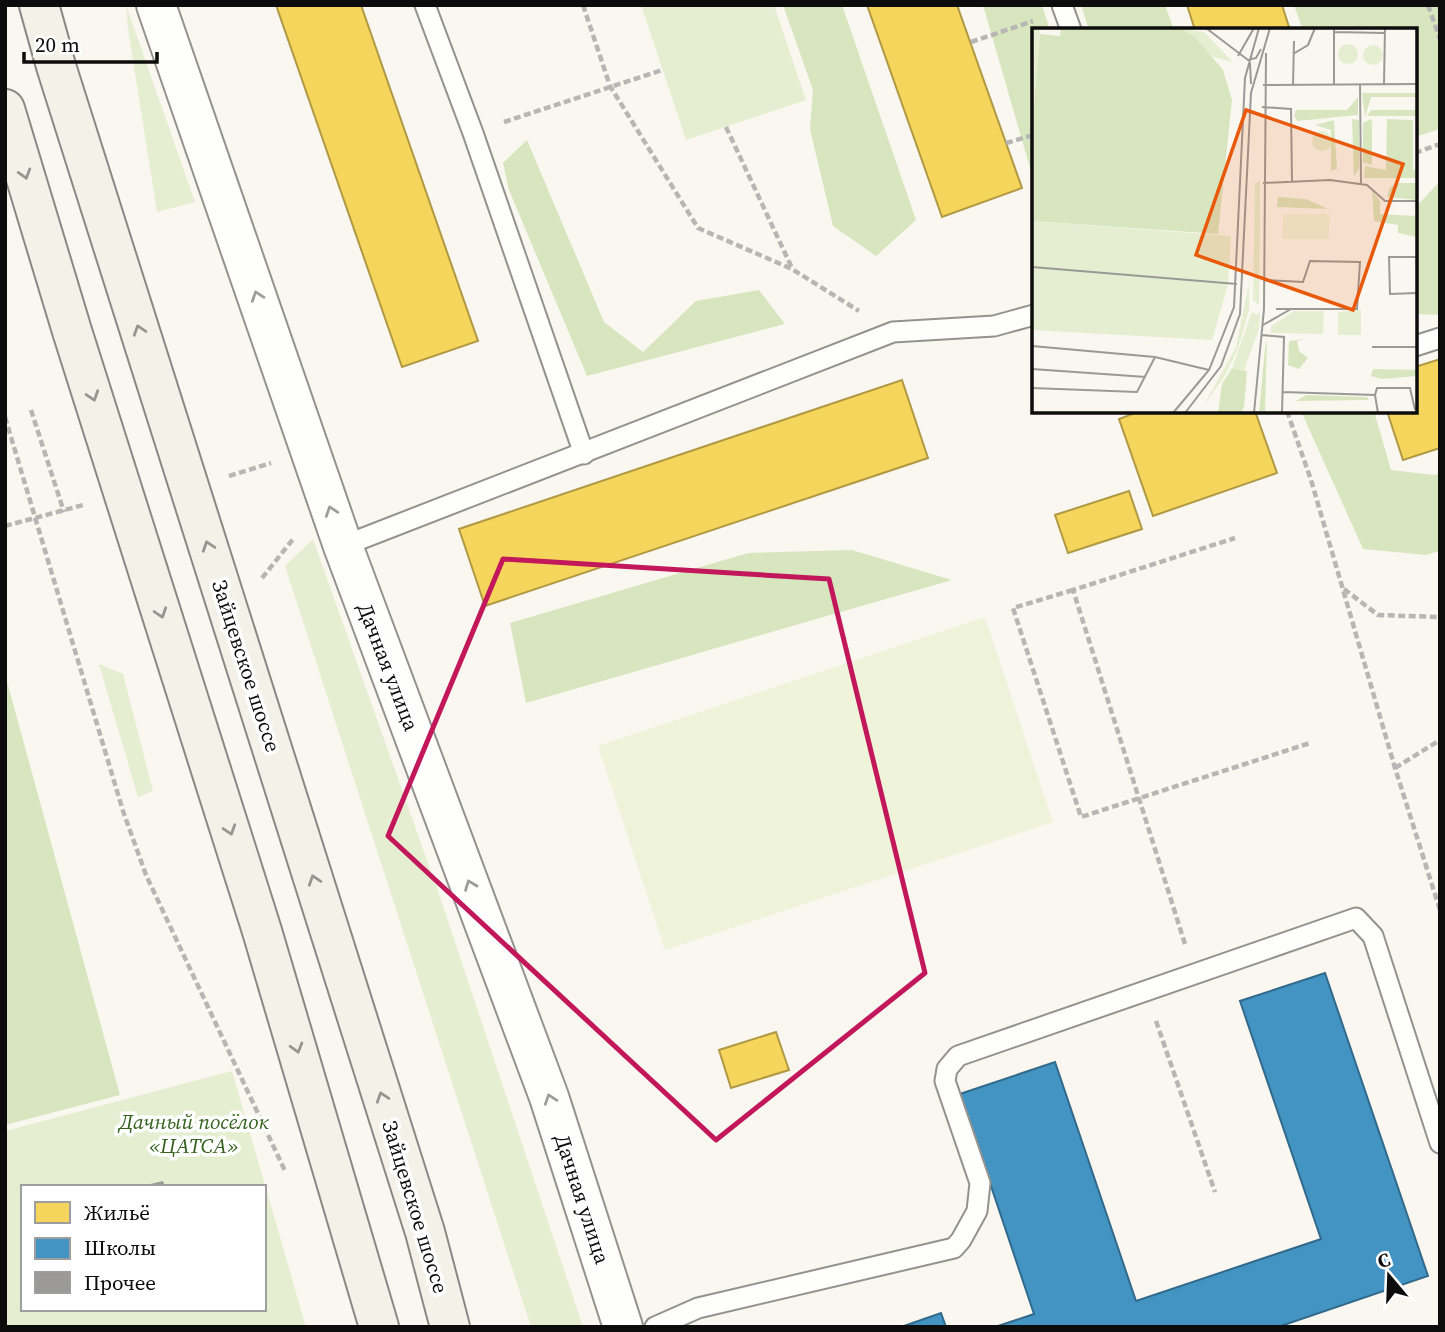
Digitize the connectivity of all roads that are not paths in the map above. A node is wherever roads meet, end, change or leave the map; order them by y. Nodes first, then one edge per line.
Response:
1 (39, 5) edge
2 (156, 5) edge
3 (425, 5) edge
4 (1063, 8) edge
5 (1070, 28) edge
6 (5, 109) edge
7 (1032, 316) edge
8 (1440, 338) edge
9 (1417, 345) edge
10 (584, 454) junction
11 (343, 546) junction
12 (1440, 1143) edge
13 (379, 1327) edge
14 (450, 1327) edge
15 (623, 1327) edge
16 (654, 1327) edge

14 -> 1 main road, Зайцевское шоссе
11 -> 2 street, Дачная улица
3 - 10 lane
4 - 5 lane
6 -> 13 main road
7 - 10 lane
8 - 9 lane
10 - 11 lane
15 -> 11 street, Дачная улица
12 - 16 lane

